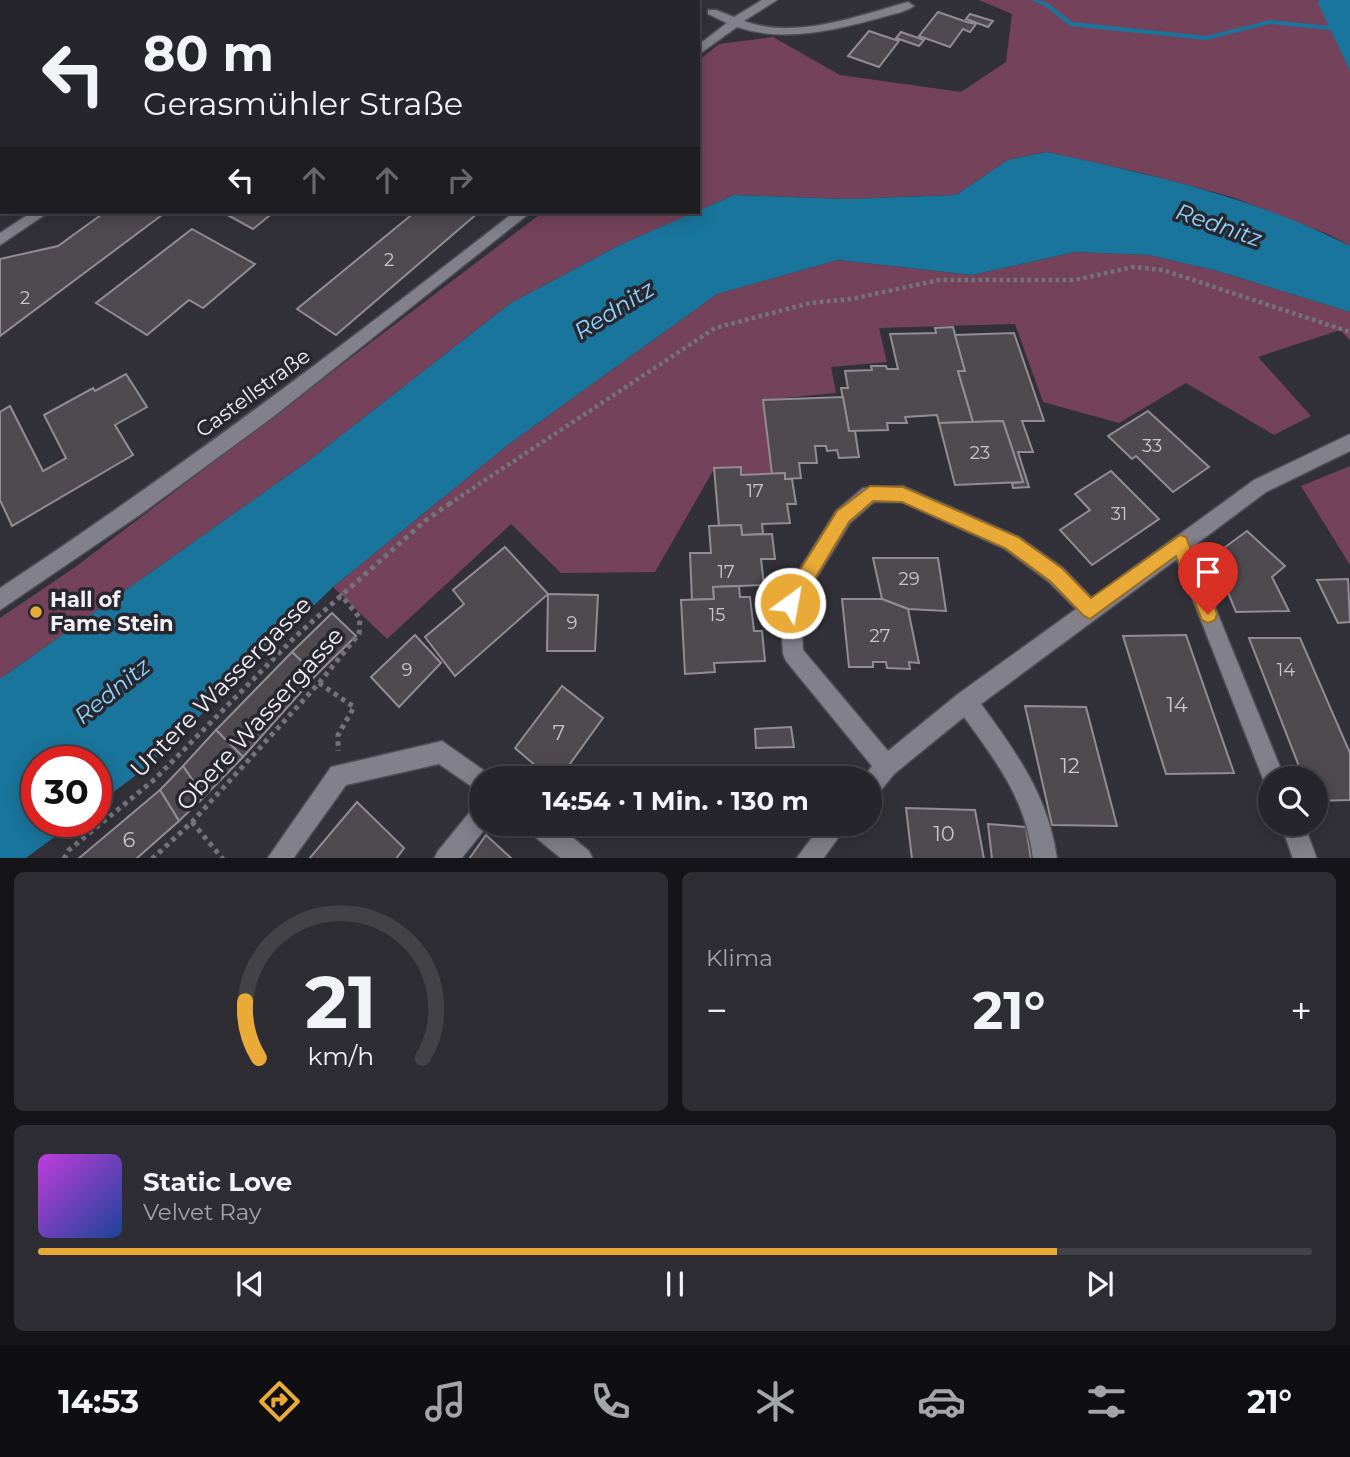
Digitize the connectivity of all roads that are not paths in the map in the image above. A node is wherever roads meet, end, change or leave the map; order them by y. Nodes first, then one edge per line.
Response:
1 (771, 0) edge
2 (908, 6) dead end
3 (712, 12) dead end
4 (736, 22) junction
5 (700, 49) edge
6 (39, 214) edge
7 (521, 214) edge
8 (0, 240) edge
9 (1350, 442) edge
10 (1180, 543) junction
11 (0, 600) edge
12 (1090, 610) junction
13 (966, 702) junction
14 (886, 766) junction
15 (1269, 766) edge
16 (882, 771) edge
17 (469, 773) edge
18 (469, 831) edge
19 (552, 836) edge
20 (827, 836) edge
21 (1296, 836) edge
22 (280, 858) edge
23 (447, 858) edge
24 (580, 858) edge
25 (809, 858) edge
26 (1045, 858) edge
27 (1305, 858) edge

1 - 4 street
2 - 4 street
3 - 4 street
4 - 5 street
6 - 8 street
7 - 11 street, Castellstraße
9 - 10 street
10 - 12 street
10 - 15 street
12 - 13 street
12 - 14 street
13 - 14 street
13 - 26 street
14 - 16 street
17 - 22 street
18 - 23 street
19 - 24 street
20 - 25 street
21 - 27 street

